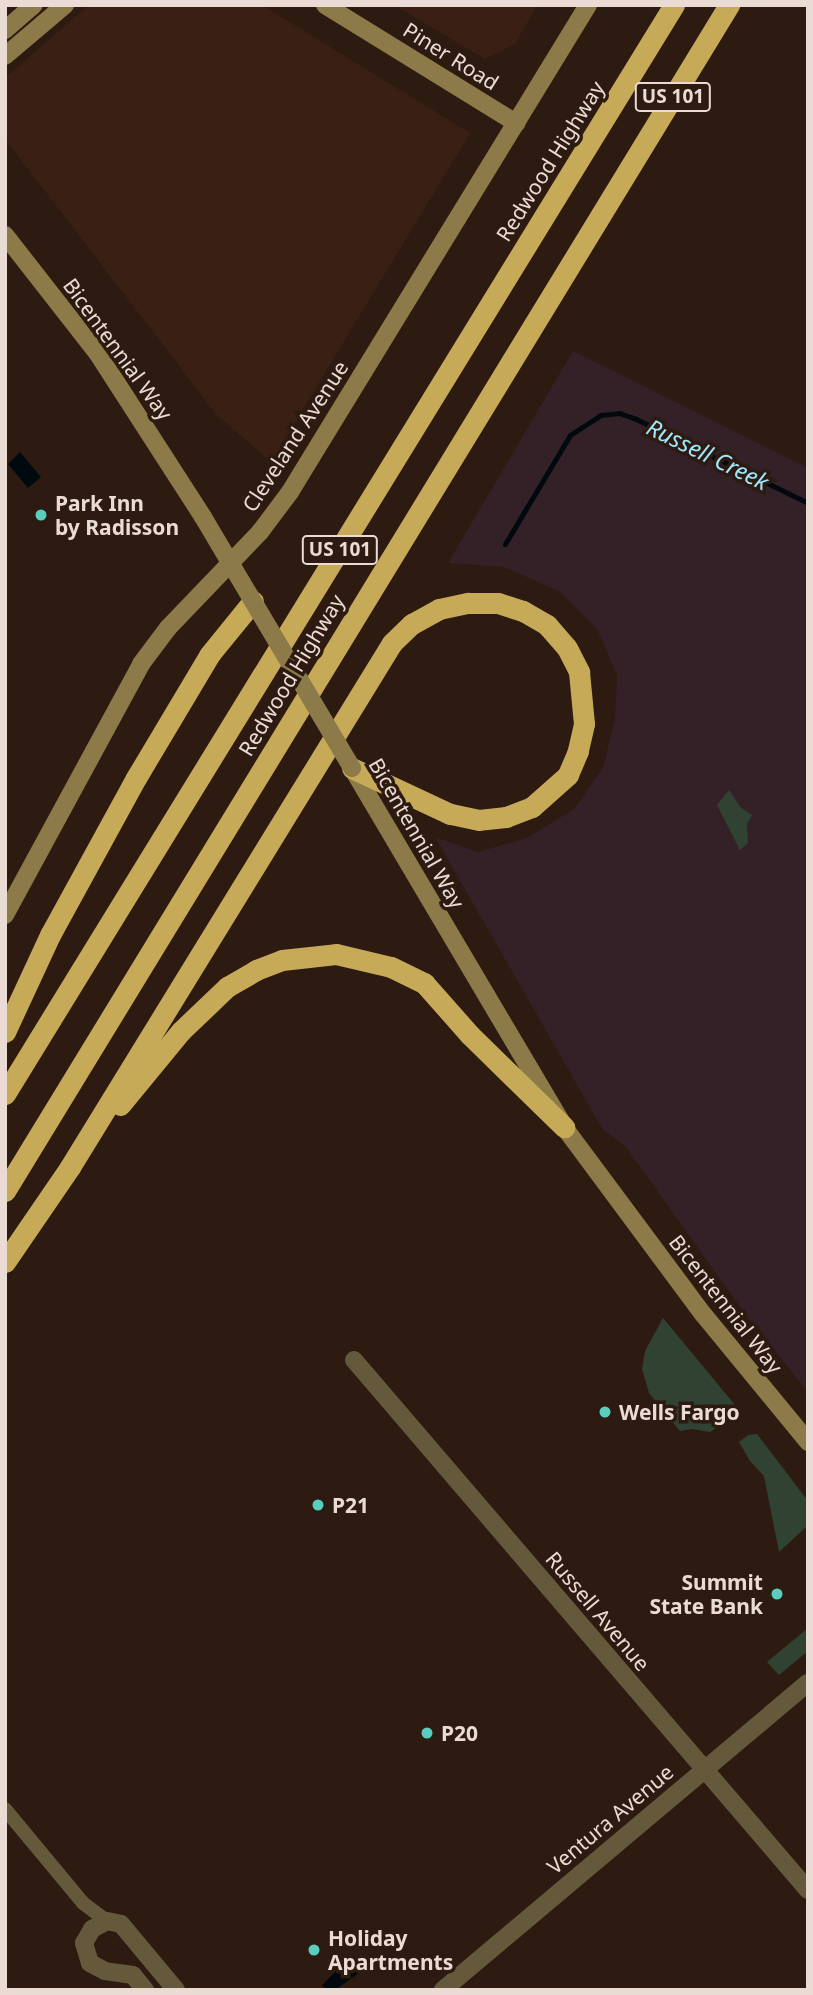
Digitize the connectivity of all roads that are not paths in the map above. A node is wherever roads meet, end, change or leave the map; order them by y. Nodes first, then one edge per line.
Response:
1 (34, 5) edge
2 (65, 5) edge
3 (325, 5) edge
4 (588, 5) edge
5 (674, 5) edge
6 (731, 5) edge
7 (5, 30) edge
8 (5, 56) edge
9 (516, 123) junction
10 (5, 235) edge
11 (253, 601) junction
12 (352, 768) junction
13 (5, 915) edge
14 (5, 1032) edge
15 (5, 1094) edge
16 (565, 1127) junction
17 (70, 1167) junction
18 (5, 1191) edge
19 (5, 1262) edge
20 (355, 1360) dead end
21 (808, 1442) edge
22 (808, 1683) edge
23 (703, 1770) junction
24 (5, 1810) edge
25 (808, 1890) edge
26 (107, 1922) junction
27 (145, 1990) edge
28 (176, 1990) edge
29 (443, 1990) edge

1 - 7 main road
2 - 8 main road
3 - 9 main road, Piner Road
4 - 9 main road, Cleveland Avenue
5 - 15 highway, Redwood Highway / US 101
6 - 18 highway, Redwood Highway / US 101
9 - 13 main road, Cleveland Avenue
10 - 11 main road, Bicentennial Way, bridge
11 - 12 main road, Bicentennial Way, bridge
11 - 14 highway
12 - 16 main road, Bicentennial Way
12 - 17 highway
16 - 17 highway
16 - 21 main road, Bicentennial Way
17 - 19 highway
20 - 23 street, Russell Avenue
22 - 23 street, Ventura Avenue
23 - 25 street, Russell Avenue
23 - 29 street, Ventura Avenue
24 - 26 street
26 - 27 street
26 - 28 street

